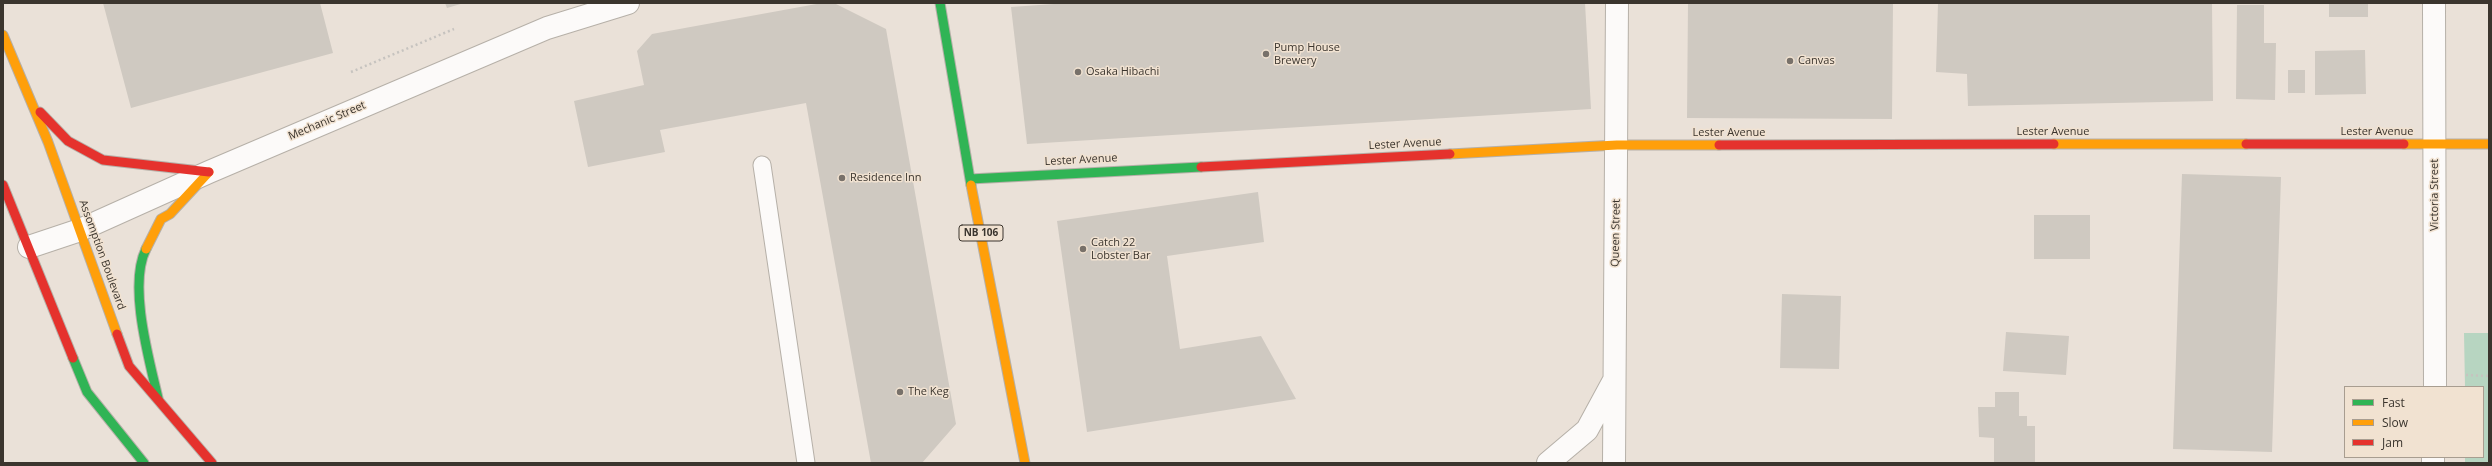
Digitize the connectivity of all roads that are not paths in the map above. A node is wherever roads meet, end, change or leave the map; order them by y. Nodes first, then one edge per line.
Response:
1 (628, 3) edge
2 (940, 3) edge
3 (1617, 3) edge
4 (2434, 3) edge
5 (3, 35) edge
6 (35, 107) junction
7 (2435, 144) junction
8 (2489, 144) edge
9 (1618, 145) junction
10 (762, 165) dead end
11 (209, 172) junction
12 (970, 179) junction
13 (3, 185) edge
14 (80, 230) junction
15 (29, 247) junction
16 (1615, 379) junction
17 (2435, 386) edge
18 (159, 401) junction
19 (144, 463) edge
20 (212, 463) edge
21 (806, 463) edge
22 (1025, 463) edge
23 (1548, 463) edge
24 (1614, 463) edge

1 - 11 street, Mechanic Street
2 - 12 main road, NB 106
3 - 9 street, Queen Street
4 - 7 street, Victoria Street
5 - 6 main road, Assomption Boulevard
6 - 11 main road
6 - 14 main road, Assomption Boulevard
7 - 8 main road, Lester Avenue
7 - 9 main road, Lester Avenue
7 - 17 street, Victoria Street
9 - 12 main road, Lester Avenue
9 - 16 street, Queen Street
10 - 21 lane
11 - 14 street, Mechanic Street
11 - 18 main road
12 - 22 main road, NB 106
13 - 15 main road
14 - 15 street, Mechanic Street
14 - 18 main road, Assomption Boulevard
15 - 19 main road
16 - 23 street
16 - 24 street, Queen Street
18 - 20 main road, Assomption Boulevard

